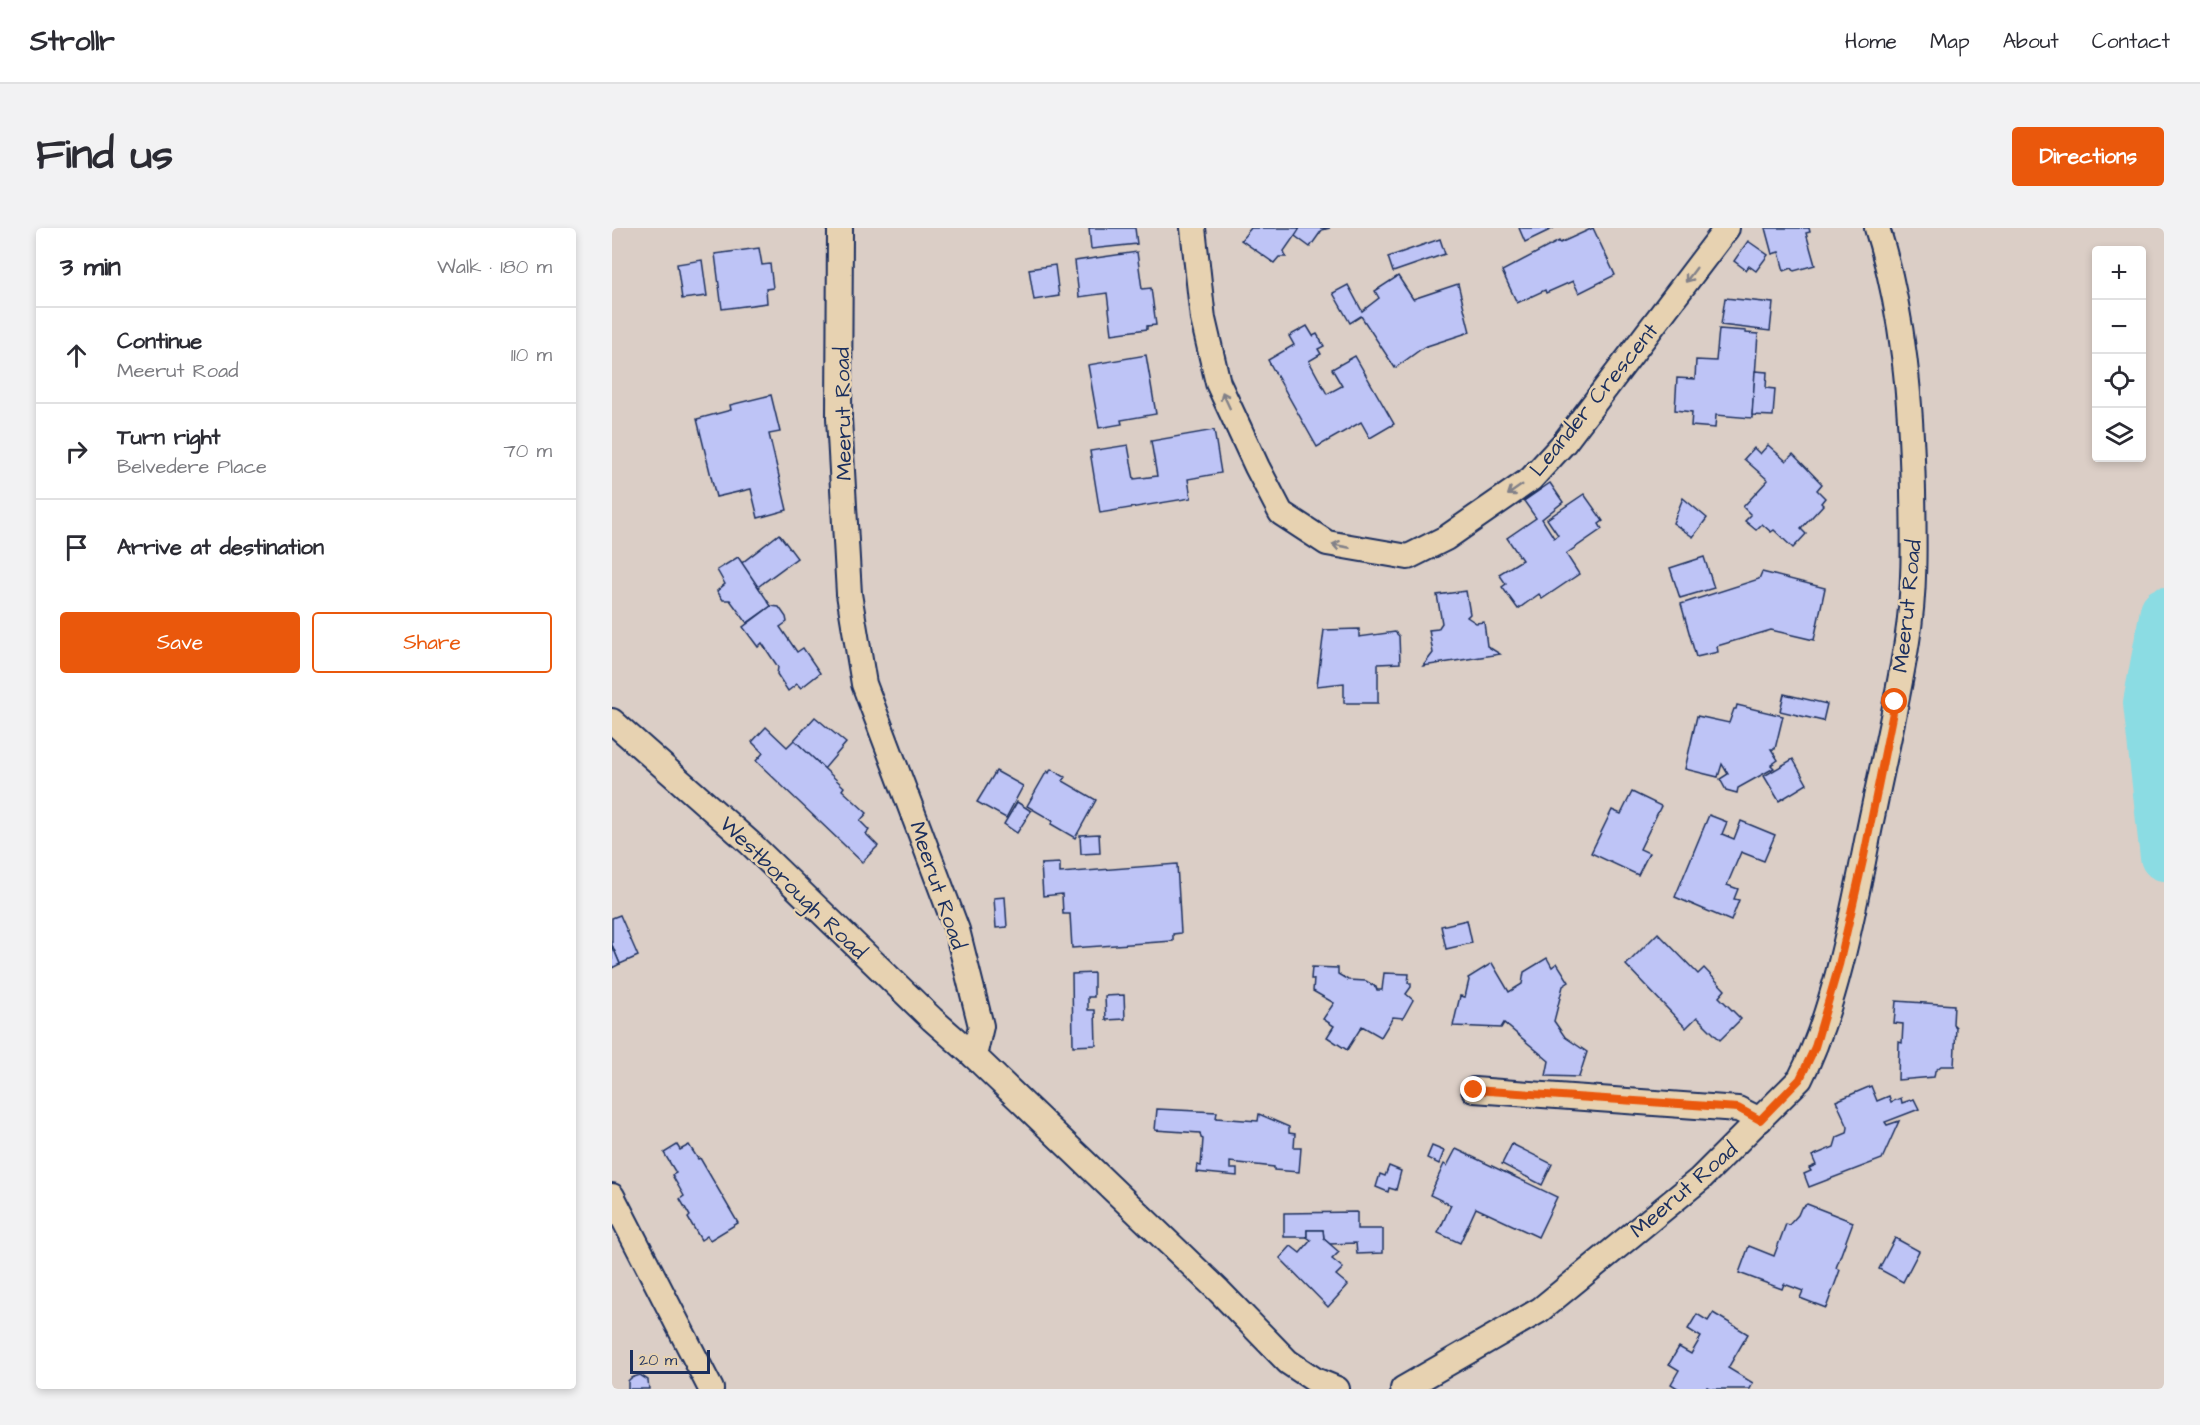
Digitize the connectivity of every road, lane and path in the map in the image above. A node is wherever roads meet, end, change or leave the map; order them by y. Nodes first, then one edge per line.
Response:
1 (840, 228) edge
2 (1193, 228) edge
3 (1727, 228) edge
4 (1877, 228) edge
5 (612, 721) edge
6 (974, 1056) junction
7 (1474, 1090) dead end
8 (1760, 1120) junction
9 (612, 1196) edge
10 (711, 1389) edge
11 (1337, 1389) edge
12 (1403, 1389) edge

1 - 6 street, Meerut Road
3 -> 2 street, Leander Crescent
4 - 8 street, Meerut Road
5 - 6 street, Westborough Road
6 - 11 street
7 - 8 street
8 - 12 street, Meerut Road
9 - 10 street

